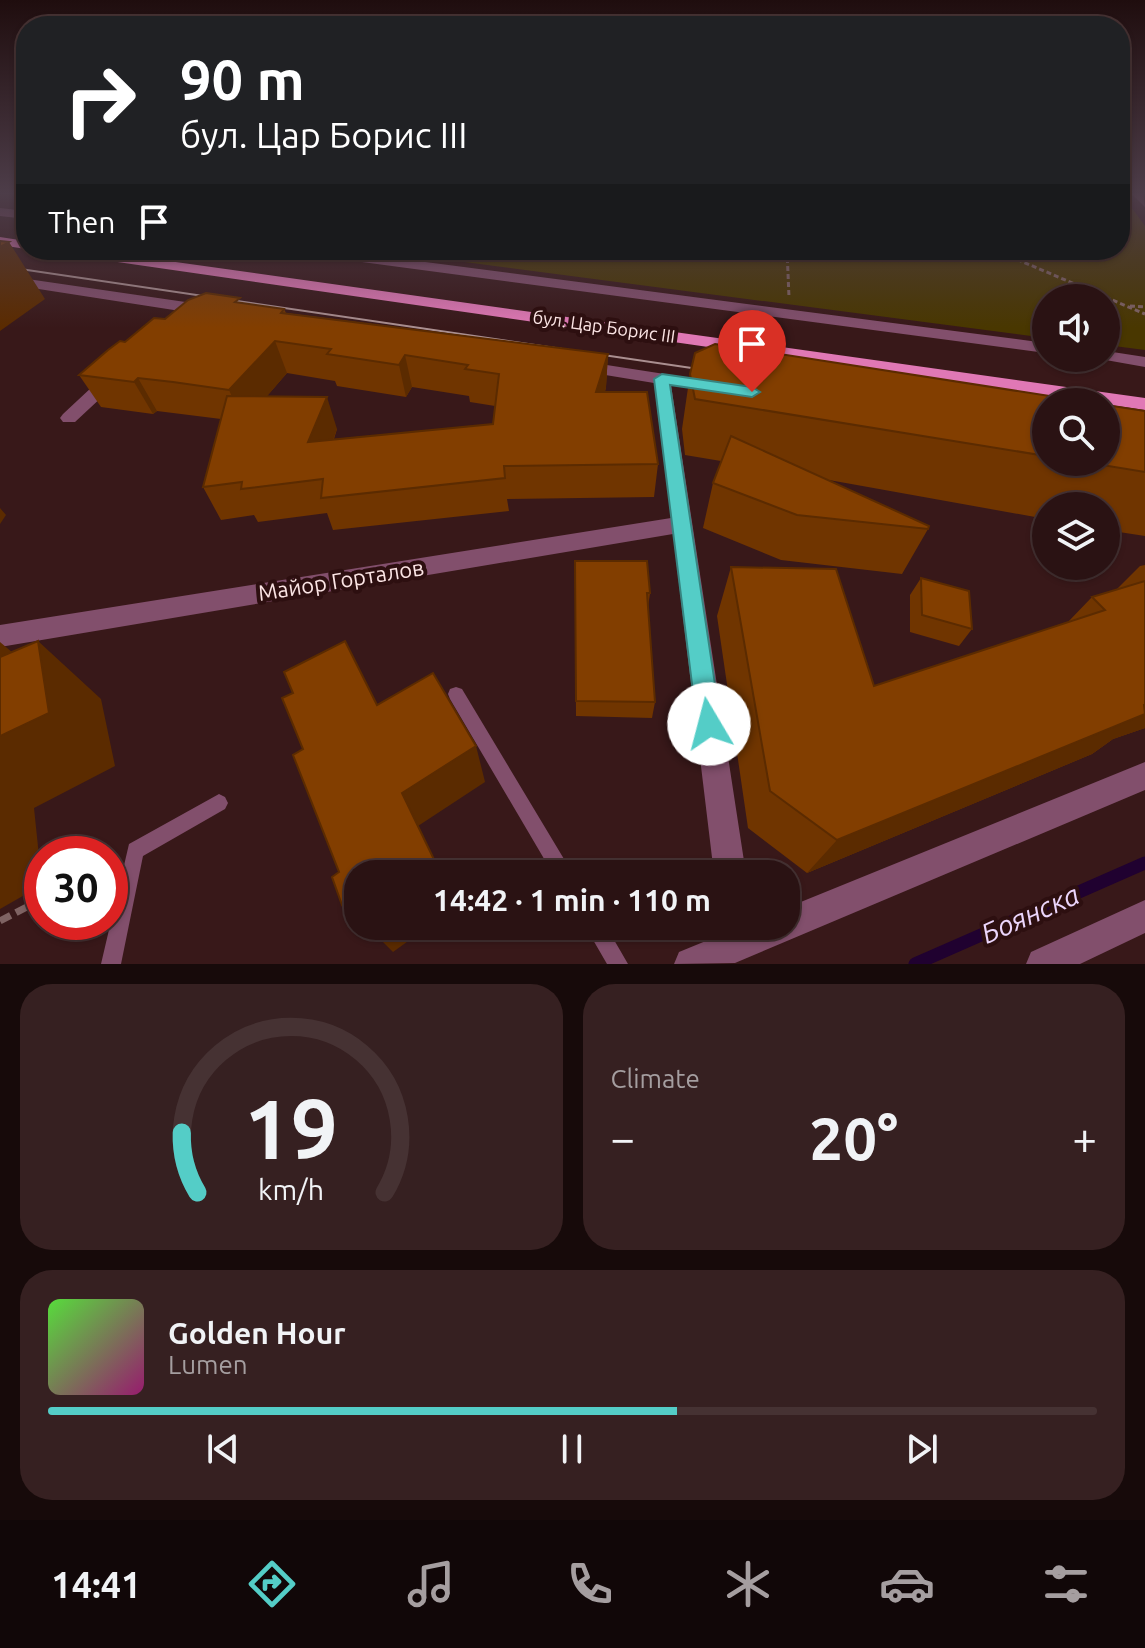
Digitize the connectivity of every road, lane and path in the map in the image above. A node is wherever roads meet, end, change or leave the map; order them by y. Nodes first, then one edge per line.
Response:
1 (132, 260) edge
2 (378, 260) edge
3 (787, 260) edge
4 (1018, 260) edge
5 (0, 279) edge
6 (1124, 305) junction
7 (189, 307) junction
8 (1145, 307) edge
9 (218, 312) edge
10 (788, 314) junction
11 (1145, 314) edge
12 (169, 325) edge
13 (1032, 346) edge
14 (1120, 358) edge
15 (1145, 362) edge
16 (571, 365) edge
17 (125, 366) edge
18 (662, 379) junction
19 (737, 390) edge
20 (1145, 404) edge
21 (69, 418) dead end
22 (682, 524) junction
23 (0, 636) edge
24 (456, 694) dead end
25 (1145, 776) edge
26 (219, 803) dead end
27 (556, 860) edge
28 (728, 860) edge
29 (24, 908) edge
30 (1145, 916) edge
31 (800, 918) edge
32 (0, 921) edge
33 (603, 940) edge
34 (729, 940) edge
35 (111, 964) edge
36 (618, 964) edge
37 (691, 964) edge
38 (1043, 964) edge

1 - 20 main road, бул. Цар Борис III
2 - 10 street, бул. Цар Борис III
3 - 10 path
4 - 6 path
5 - 7 street
6 - 8 path
6 - 11 path
7 - 9 street
7 - 12 street
10 - 13 street, бул. Цар Борис III
14 - 15 street
16 - 18 street, бул. Цар Борис III
17 - 21 street
18 - 19 street, бул. Цар Борис III
18 - 22 street
22 - 23 street, Майор Горталов
22 - 28 street
24 - 27 lane
25 - 31 street
26 - 35 lane
29 - 32 path
30 - 38 street
33 - 36 lane
34 - 37 street

